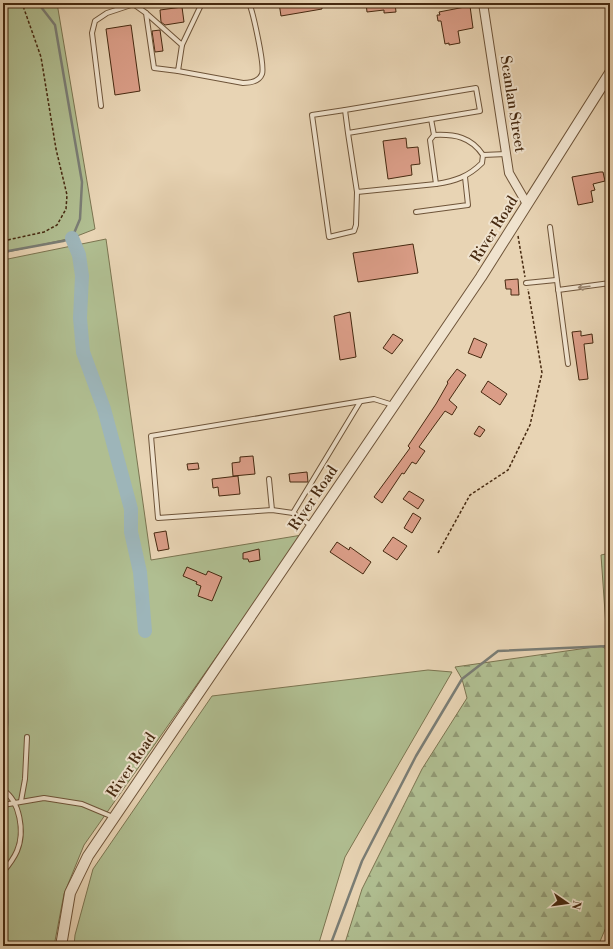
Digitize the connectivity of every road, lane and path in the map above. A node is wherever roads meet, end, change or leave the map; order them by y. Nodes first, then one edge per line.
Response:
1 (22, 3) edge
2 (202, 3) edge
3 (249, 3) edge
4 (483, 3) edge
5 (133, 4) edge
6 (146, 13) junction
7 (182, 45) junction
8 (178, 72) junction
9 (610, 73) edge
10 (101, 106) dead end
11 (345, 110) junction
12 (431, 119) junction
13 (348, 133) junction
14 (434, 135) junction
15 (506, 154) junction
16 (483, 156) junction
17 (465, 177) junction
18 (436, 184) junction
19 (357, 192) junction
20 (527, 204) junction
21 (416, 212) dead end
22 (516, 222) junction
23 (550, 227) dead end
24 (3, 240) edge
25 (556, 280) junction
26 (526, 283) junction
27 (610, 283) edge
28 (558, 290) junction
29 (568, 364) dead end
30 (360, 402) junction
31 (394, 406) junction
32 (269, 479) dead end
33 (272, 510) junction
34 (293, 512) junction
35 (312, 526) junction
36 (438, 553) dead end
37 (26, 737) dead end
38 (3, 790) edge
39 (21, 801) junction
40 (15, 802) junction
41 (3, 805) edge
42 (114, 817) junction
43 (3, 872) edge
44 (61, 946) edge

1 - 24 path
2 - 7 lane
3 - 8 lane
4 - 15 street, Scanlan Street
5 - 6 lane
5 - 10 lane
6 - 7 lane
6 - 8 lane
7 - 8 lane
9 - 20 street, River Road
11 - 12 lane
11 - 13 lane
11 - 19 lane
12 - 13 lane
12 - 14 lane
13 - 19 lane
14 - 16 lane
14 - 18 lane
15 - 16 lane
15 - 20 street, Scanlan Street
16 - 17 lane
17 - 18 lane
17 - 21 lane
18 - 19 lane
20 - 22 street, River Road
22 - 26 path
22 - 31 street, River Road
23 - 25 lane
25 - 26 lane
25 - 28 lane
26 - 36 path
27 -> 28 lane
28 - 29 lane
30 - 31 lane
30 - 33 lane
30 - 34 lane
31 - 35 street, River Road
32 - 33 lane
33 - 34 lane
34 - 35 lane
35 - 42 street, River Road
37 - 39 lane
38 - 40 lane
39 - 40 lane
39 - 42 lane
40 - 41 lane
40 - 43 lane
42 - 44 street, River Road

